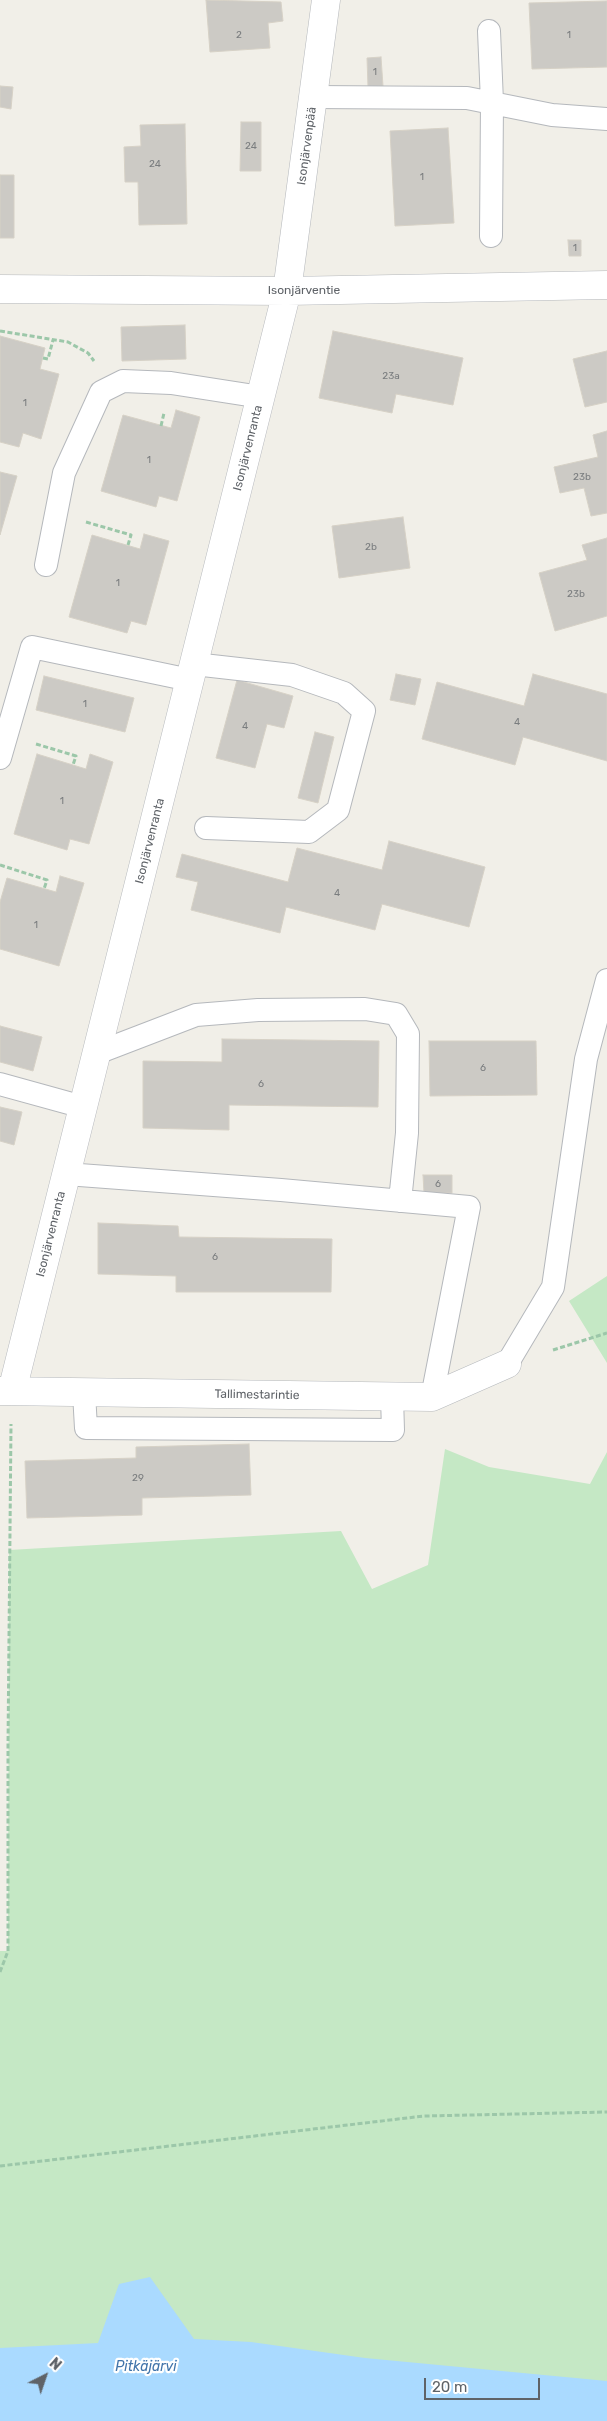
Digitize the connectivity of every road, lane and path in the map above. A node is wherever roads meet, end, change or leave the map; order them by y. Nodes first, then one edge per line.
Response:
1 (326, 0) edge
2 (489, 31) dead end
3 (313, 97) junction
4 (492, 102) junction
5 (607, 119) edge
6 (491, 236) dead end
7 (607, 285) edge
8 (0, 289) edge
9 (287, 291) junction
10 (0, 331) edge
11 (53, 340) junction
12 (42, 358) dead end
13 (115, 385) junction
14 (261, 397) junction
15 (56, 514) junction
16 (128, 545) dead end
17 (46, 565) dead end
18 (192, 672) junction
19 (7, 734) junction
20 (0, 758) edge
21 (74, 765) dead end
22 (206, 828) dead end
23 (0, 865) edge
24 (44, 889) dead end
25 (607, 980) edge
26 (97, 1053) junction
27 (0, 1084) edge
28 (83, 1107) junction
29 (66, 1174) junction
30 (400, 1201) junction
31 (607, 1333) edge
32 (507, 1364) junction
33 (6, 1391) edge
34 (432, 1397) junction
35 (0, 1972) edge
36 (607, 2112) edge
37 (0, 2166) edge

1 - 3 street, Isonjärvenpää
2 - 4 lane
3 - 4 lane
3 - 9 street, Isonjärvenpää
4 - 5 lane
4 - 6 lane
7 - 9 street, Isonjärventie
8 - 9 street, Isonjärventie
9 - 14 street, Isonjärvenranta
10 - 11 path
11 - 12 path
11 - 13 path
13 - 14 lane
13 - 15 lane
14 - 18 street, Isonjärvenranta
15 - 16 path
15 - 17 lane
18 - 19 lane
18 - 22 lane
18 - 26 street, Isonjärvenranta
19 - 20 lane
19 - 21 path
23 - 24 path
25 - 32 lane
26 - 28 street, Isonjärvenranta
26 - 30 lane
27 - 28 lane
28 - 29 street, Isonjärvenranta
29 - 30 lane
29 - 33 street, Isonjärvenranta
30 - 34 lane
31 - 32 path
32 - 34 street, Tallimestarintie
33 - 34 street, Tallimestarintie
33 - 35 path
36 - 37 path

